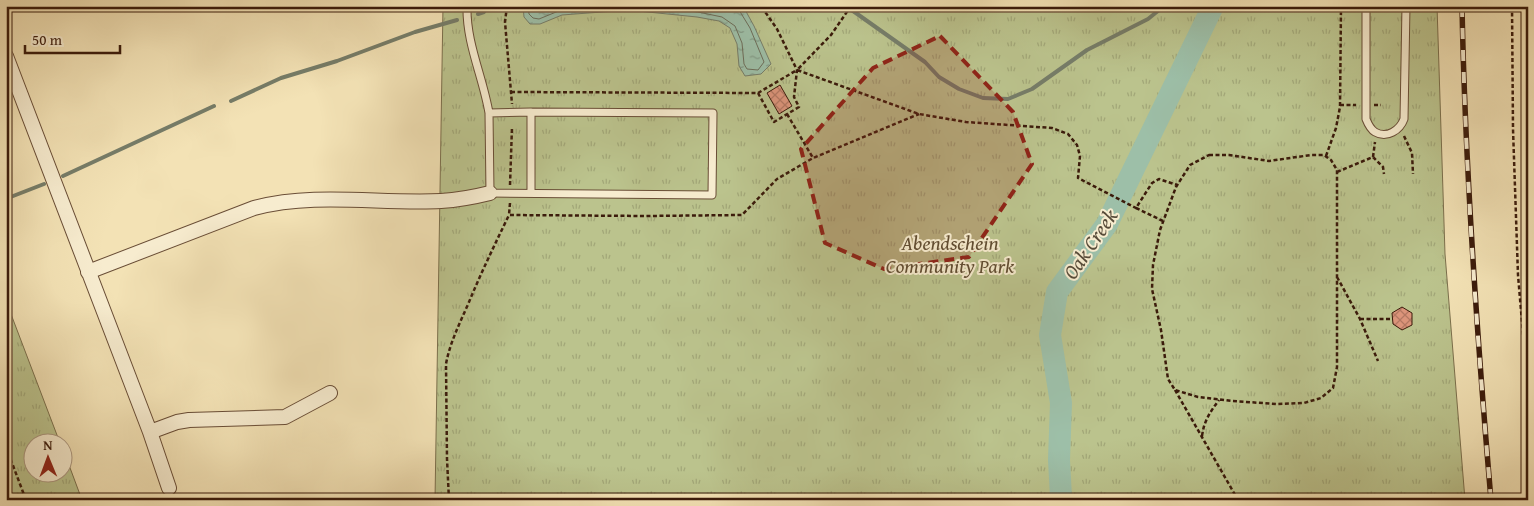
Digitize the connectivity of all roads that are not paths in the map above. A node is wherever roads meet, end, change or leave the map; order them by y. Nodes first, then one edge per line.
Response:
1 (467, 6) edge
2 (1366, 6) edge
3 (1406, 6) edge
4 (6, 56) edge
5 (531, 112) junction
6 (489, 113) junction
7 (490, 193) junction
8 (531, 193) junction
9 (88, 272) junction
10 (330, 393) dead end
11 (150, 432) junction
12 (169, 488) dead end

1 - 6 lane
2 - 3 lane
4 - 9 street
5 - 6 lane
5 - 8 lane
5 - 8 lane
6 - 7 lane
7 - 8 lane
7 - 9 street
9 - 11 street
10 - 11 street
11 - 12 street

